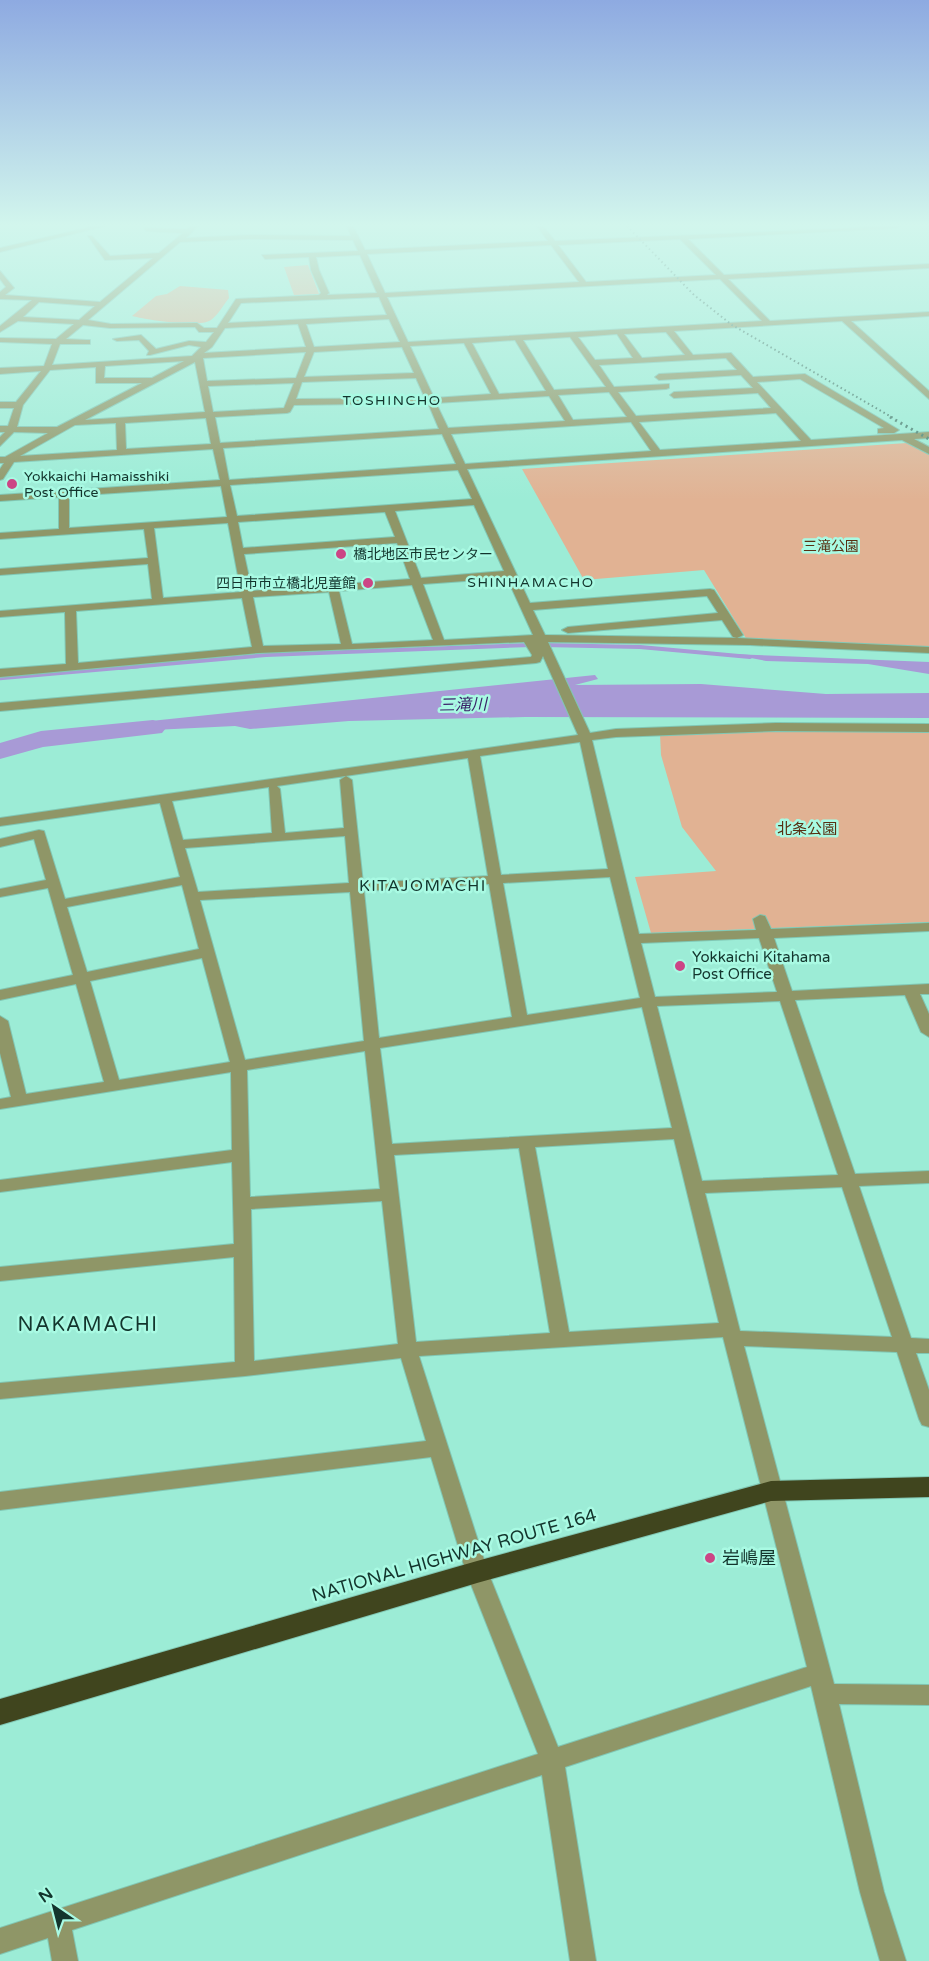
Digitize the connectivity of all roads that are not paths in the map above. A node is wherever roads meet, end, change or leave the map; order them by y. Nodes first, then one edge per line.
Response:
1 (392, 317) edge
2 (19, 318) edge
3 (85, 318) edge
4 (230, 318) edge
5 (384, 318) edge
6 (763, 318) edge
7 (871, 318) edge
8 (844, 319) junction
9 (16, 320) junction
10 (78, 323) junction
11 (302, 323) junction
12 (768, 323) junction
13 (668, 329) junction
14 (0, 330) edge
15 (619, 332) junction
16 (221, 333) junction
17 (573, 335) junction
18 (518, 338) junction
19 (117, 339) dead end
20 (0, 340) edge
21 (466, 341) junction
22 (87, 342) dead end
23 (56, 343) junction
24 (405, 344) junction
25 (209, 345) junction
26 (311, 350) junction
27 (154, 352) junction
28 (198, 357) junction
29 (691, 357) junction
30 (642, 360) junction
31 (103, 363) junction
32 (592, 363) junction
33 (47, 368) junction
34 (0, 371) edge
35 (418, 375) junction
36 (748, 376) junction
37 (659, 377) junction
38 (300, 379) junction
39 (155, 380) junction
40 (203, 384) junction
41 (666, 386) junction
42 (612, 389) junction
43 (760, 390) junction
44 (552, 393) junction
45 (929, 396) edge
46 (497, 397) junction
47 (430, 400) junction
48 (291, 402) junction
49 (0, 405) edge
50 (19, 405) junction
51 (682, 406) junction
52 (778, 410) junction
53 (209, 415) junction
54 (120, 420) junction
55 (633, 420) junction
56 (72, 423) junction
57 (571, 424) junction
58 (0, 429) edge
59 (11, 430) junction
60 (58, 430) junction
61 (445, 432) junction
62 (929, 435) edge
63 (904, 437) junction
64 (805, 440) junction
65 (0, 443) edge
66 (217, 447) junction
67 (654, 450) junction
68 (929, 451) edge
69 (123, 453) junction
70 (5, 460) edge
71 (462, 466) junction
72 (0, 477) edge
73 (225, 482) junction
74 (64, 494) junction
75 (0, 498) edge
76 (478, 502) junction
77 (389, 508) junction
78 (233, 520) junction
79 (148, 525) junction
80 (64, 531) junction
81 (0, 536) edge
82 (401, 540) junction
83 (238, 551) junction
84 (153, 561) junction
85 (0, 572) edge
86 (512, 574) junction
87 (417, 581) junction
88 (333, 587) junction
89 (246, 594) junction
90 (158, 601) junction
91 (527, 607) junction
92 (70, 608) junction
93 (0, 614) edge
94 (724, 616) junction
95 (737, 635) dead end
96 (535, 640) junction
97 (440, 644) junction
98 (347, 647) junction
99 (258, 650) junction
100 (929, 650) edge
101 (72, 668) junction
102 (0, 674) edge
103 (0, 707) edge
104 (929, 728) edge
105 (584, 734) junction
106 (473, 753) junction
107 (346, 780) dead end
108 (274, 789) dead end
109 (165, 799) junction
110 (0, 822) edge
111 (351, 832) junction
112 (279, 837) junction
113 (0, 843) edge
114 (178, 844) junction
115 (616, 873) junction
116 (188, 880) junction
117 (495, 880) junction
118 (53, 883) junction
119 (356, 887) junction
120 (0, 893) edge
121 (193, 896) junction
122 (59, 904) junction
123 (760, 919) dead end
124 (929, 927) edge
125 (765, 934) junction
126 (634, 939) junction
127 (208, 952) junction
128 (81, 978) junction
129 (929, 989) edge
130 (911, 990) junction
131 (0, 995) edge
132 (786, 995) junction
133 (649, 1001) junction
134 (520, 1019) junction
135 (0, 1021) edge
136 (929, 1032) edge
137 (372, 1043) junction
138 (239, 1065) junction
139 (113, 1086) junction
140 (20, 1101) junction
141 (0, 1104) edge
142 (681, 1132) junction
143 (526, 1142) junction
144 (386, 1150) junction
145 (241, 1155) junction
146 (929, 1177) edge
147 (848, 1181) junction
148 (0, 1186) edge
149 (696, 1187) junction
150 (389, 1194) junction
151 (242, 1204) junction
152 (243, 1250) junction
153 (0, 1274) edge
154 (731, 1333) junction
155 (561, 1340) junction
156 (905, 1346) junction
157 (929, 1346) edge
158 (408, 1351) junction
159 (245, 1369) junction
160 (0, 1391) edge
161 (929, 1419) edge
162 (437, 1448) junction
163 (929, 1487) edge
164 (771, 1491) junction
165 (0, 1501) edge
166 (477, 1572) junction
167 (822, 1684) junction
168 (929, 1695) edge
169 (0, 1712) edge
170 (552, 1761) junction
171 (58, 1923) junction
172 (0, 1941) edge
173 (65, 1961) edge
174 (582, 1961) edge
175 (893, 1961) edge

1 - 24 street
2 - 9 street
3 - 10 street
4 - 16 street
5 - 11 street
6 - 12 street
7 - 8 street
8 - 12 street
8 - 45 street
9 - 10 street
9 - 14 street
10 - 16 street
10 - 23 street
11 - 16 street
11 - 26 street
12 - 13 street
13 - 15 street
13 - 29 street
15 - 17 street
15 - 30 street
16 - 25 street
17 - 18 street
17 - 32 street
18 - 21 street
18 - 44 street
19 - 27 street
20 - 23 street
21 - 24 street
21 - 46 street
22 - 23 street
23 - 33 street
24 - 26 street
24 - 35 street
25 - 27 street
25 - 28 street
26 - 28 street
26 - 38 street
27 - 31 street
28 - 31 street
28 - 39 street
28 - 40 street
29 - 30 street
29 - 36 street
30 - 32 street
30 - 37 street
31 - 33 street
31 - 39 street
32 - 42 street
33 - 34 street
33 - 50 street
35 - 38 street
35 - 47 street
36 - 37 street
36 - 43 street
36 - 64 street
37 - 41 street
38 - 40 street
38 - 48 street
39 - 56 street
40 - 53 street
41 - 42 street
41 - 51 street
42 - 44 street
42 - 55 street
43 - 51 street
43 - 52 street
44 - 46 street
44 - 57 street
46 - 47 street
47 - 48 street
47 - 61 street
48 - 53 street
49 - 50 street
50 - 59 street
51 - 52 street
51 - 55 street
52 - 64 street
53 - 54 street
53 - 66 street
54 - 56 street
54 - 69 street
55 - 57 street
55 - 67 street
56 - 60 street
57 - 61 street
58 - 59 street
59 - 60 street
59 - 65 street
60 - 70 street
61 - 66 street
61 - 71 street
62 - 63 street
63 - 64 street
63 - 68 street
64 - 67 street
66 - 69 street
66 - 73 street
67 - 71 street
69 - 70 street
70 - 72 street
71 - 73 street
71 - 76 street
73 - 74 street
73 - 78 street
74 - 75 street
74 - 80 street
76 - 77 street
76 - 86 street
77 - 78 street
77 - 82 street
78 - 79 street
78 - 83 street
79 - 80 street
79 - 84 street
80 - 81 street
82 - 83 street
82 - 87 street
83 - 89 street
84 - 85 street
84 - 90 street
86 - 87 street
86 - 91 street
87 - 88 street
87 - 97 street
88 - 89 street
88 - 98 street
89 - 90 street
89 - 99 street
90 - 92 street
91 - 94 street
91 - 96 street
92 - 93 street
92 - 101 street
94 - 95 street
94 - 96 street
96 - 97 street
96 - 100 street
96 - 103 street
96 - 105 street
97 - 98 street
98 - 99 street
99 - 101 street
101 - 102 street
104 - 105 street
105 - 106 street
105 - 115 street
106 - 109 street
106 - 117 street
107 - 111 street
108 - 112 street
109 - 110 street
109 - 114 street
111 - 112 street
111 - 119 street
112 - 114 street
113 - 118 street
114 - 116 street
115 - 117 street
115 - 126 street
116 - 121 street
116 - 122 street
117 - 119 street
117 - 134 street
118 - 120 street
118 - 122 street
119 - 121 street
119 - 137 street
121 - 127 street
122 - 128 street
123 - 125 street
124 - 125 street
125 - 126 street
125 - 132 street
126 - 133 street
127 - 128 street
127 - 138 street
128 - 131 street
128 - 139 street
129 - 130 street
130 - 132 street
130 - 136 street
132 - 133 street
132 - 147 street
133 - 134 street
133 - 142 street
134 - 137 street
135 - 140 street
137 - 138 street
137 - 144 street
138 - 139 street
138 - 145 street
139 - 140 street
140 - 141 street
142 - 143 street
142 - 149 street
143 - 144 street
143 - 155 street
144 - 150 street
145 - 148 street
145 - 151 street
146 - 147 street
147 - 149 street
147 - 156 street
149 - 154 street
150 - 151 street
150 - 158 street
151 - 152 street
152 - 153 street
152 - 159 street
154 - 155 street
154 - 156 street
154 - 164 street
155 - 158 street
156 - 157 street
156 - 161 street
158 - 159 street
158 - 162 street
159 - 160 street
162 - 165 street
162 - 166 street
163 - 164 highway, NATIONAL HIGHWAY ROUTE 164
164 - 166 highway, NATIONAL HIGHWAY ROUTE 164
164 - 167 street
166 - 169 highway, NATIONAL HIGHWAY ROUTE 164
166 - 170 street
167 - 168 street
167 - 170 street
167 - 175 street
170 - 171 street
170 - 174 street
171 - 172 street
171 - 173 street

